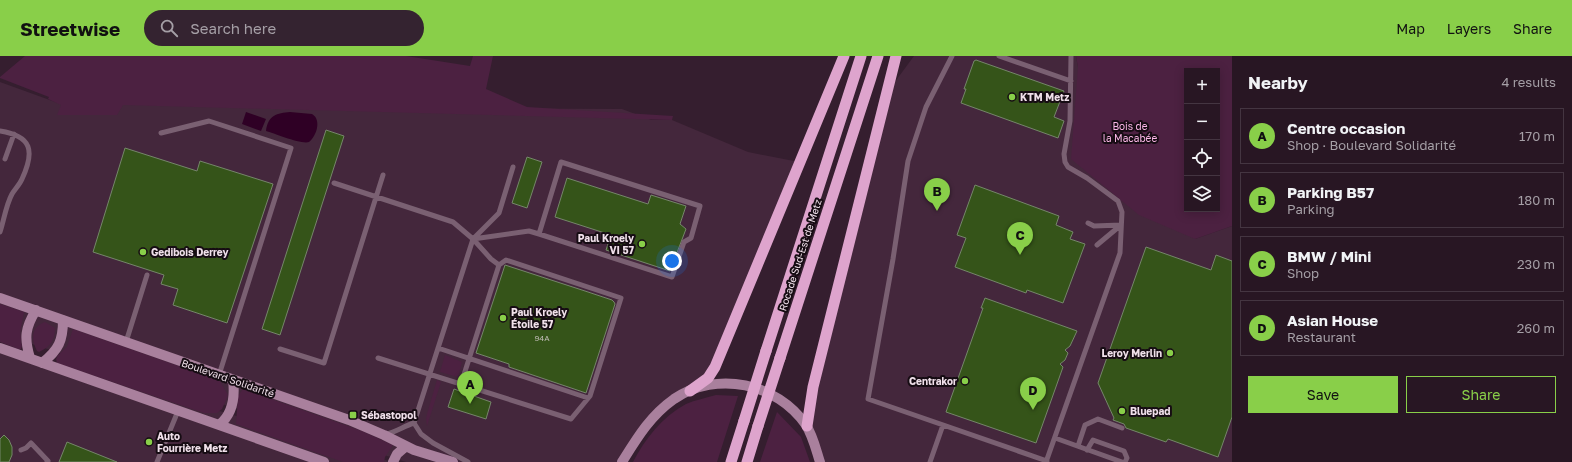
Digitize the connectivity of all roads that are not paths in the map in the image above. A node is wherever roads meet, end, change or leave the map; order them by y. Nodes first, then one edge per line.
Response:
1 (844, 56) edge
2 (861, 56) edge
3 (878, 56) edge
4 (896, 56) edge
5 (952, 56) edge
6 (998, 56) edge
7 (1070, 56) edge
8 (1071, 81) junction
9 (0, 131) edge
10 (160, 133) dead end
11 (14, 134) junction
12 (5, 159) dead end
13 (513, 167) dead end
14 (383, 175) dead end
15 (334, 183) dead end
16 (376, 197) junction
17 (1088, 223) dead end
18 (1122, 225) junction
19 (0, 232) edge
20 (539, 234) junction
21 (473, 239) junction
22 (1097, 245) dead end
23 (499, 265) junction
24 (147, 275) dead end
25 (0, 298) edge
26 (36, 310) junction
27 (63, 320) junction
28 (126, 342) junction
29 (0, 348) edge
30 (438, 348) junction
31 (280, 349) dead end
32 (30, 358) junction
33 (378, 358) dead end
34 (469, 359) junction
35 (42, 363) junction
36 (430, 374) junction
37 (219, 375) junction
38 (233, 380) junction
39 (462, 384) junction
40 (690, 391) junction
41 (588, 398) junction
42 (178, 411) junction
43 (414, 423) junction
44 (219, 425) junction
45 (942, 425) junction
46 (807, 426) junction
47 (1122, 428) dead end
48 (384, 435) junction
49 (1055, 438) junction
50 (1078, 446) junction
51 (410, 448) junction
52 (21, 450) dead end
53 (1087, 450) junction
54 (47, 462) edge
55 (157, 462) edge
56 (324, 462) edge
57 (393, 462) edge
58 (416, 462) edge
59 (453, 462) edge
60 (468, 462) edge
61 (622, 462) edge
62 (731, 462) edge
63 (747, 462) edge
64 (820, 462) edge
65 (930, 462) edge
66 (1047, 462) edge
67 (1122, 462) edge
68 (1126, 462) edge

1 - 40 highway
2 - 62 highway, Rocade Sud-Est de Metz, bridge
3 - 63 highway, Rocade Sud-Est de Metz, bridge
4 - 46 highway
5 - 45 lane
6 - 8 lane
7 - 8 lane
8 - 18 lane
9 - 11 lane
10 - 37 lane
11 - 12 lane
11 - 19 lane
13 - 21 lane
14 - 16 lane
15 - 16 lane
16 - 21 lane
16 - 31 lane
17 - 18 lane
18 - 22 lane
18 - 49 lane
20 - 20 lane
20 - 21 lane
21 - 23 lane
21 - 30 lane
23 - 34 lane
23 - 41 lane
24 - 28 lane
25 - 26 main road, Boulevard Solidarité
26 - 27 main road, Boulevard Solidarité
26 - 32 main road
27 - 28 main road, Boulevard Solidarité
27 - 35 main road
28 - 37 main road, Boulevard Solidarité
29 - 32 main road
30 - 34 lane
30 - 36 lane
32 - 35 main road
33 - 36 lane
34 - 39 lane
34 - 41 lane
35 - 42 main road
36 - 39 lane
36 - 43 lane
37 - 38 main road, Boulevard Solidarité
38 - 44 main road
38 - 48 main road, Boulevard Solidarité
39 - 41 lane
40 - 46 main road
40 - 61 main road
42 - 44 main road
42 - 55 lane
43 - 48 lane
43 - 60 lane
44 - 56 main road
45 - 65 lane
45 - 66 lane
46 - 64 main road
47 - 50 lane
48 - 51 main road, Boulevard Solidarité
49 - 50 lane
49 - 66 lane
50 - 53 lane
51 - 57 main road
51 - 58 main road
51 - 59 main road, Boulevard Solidarité
52 - 54 lane
53 - 67 lane
53 - 68 lane

